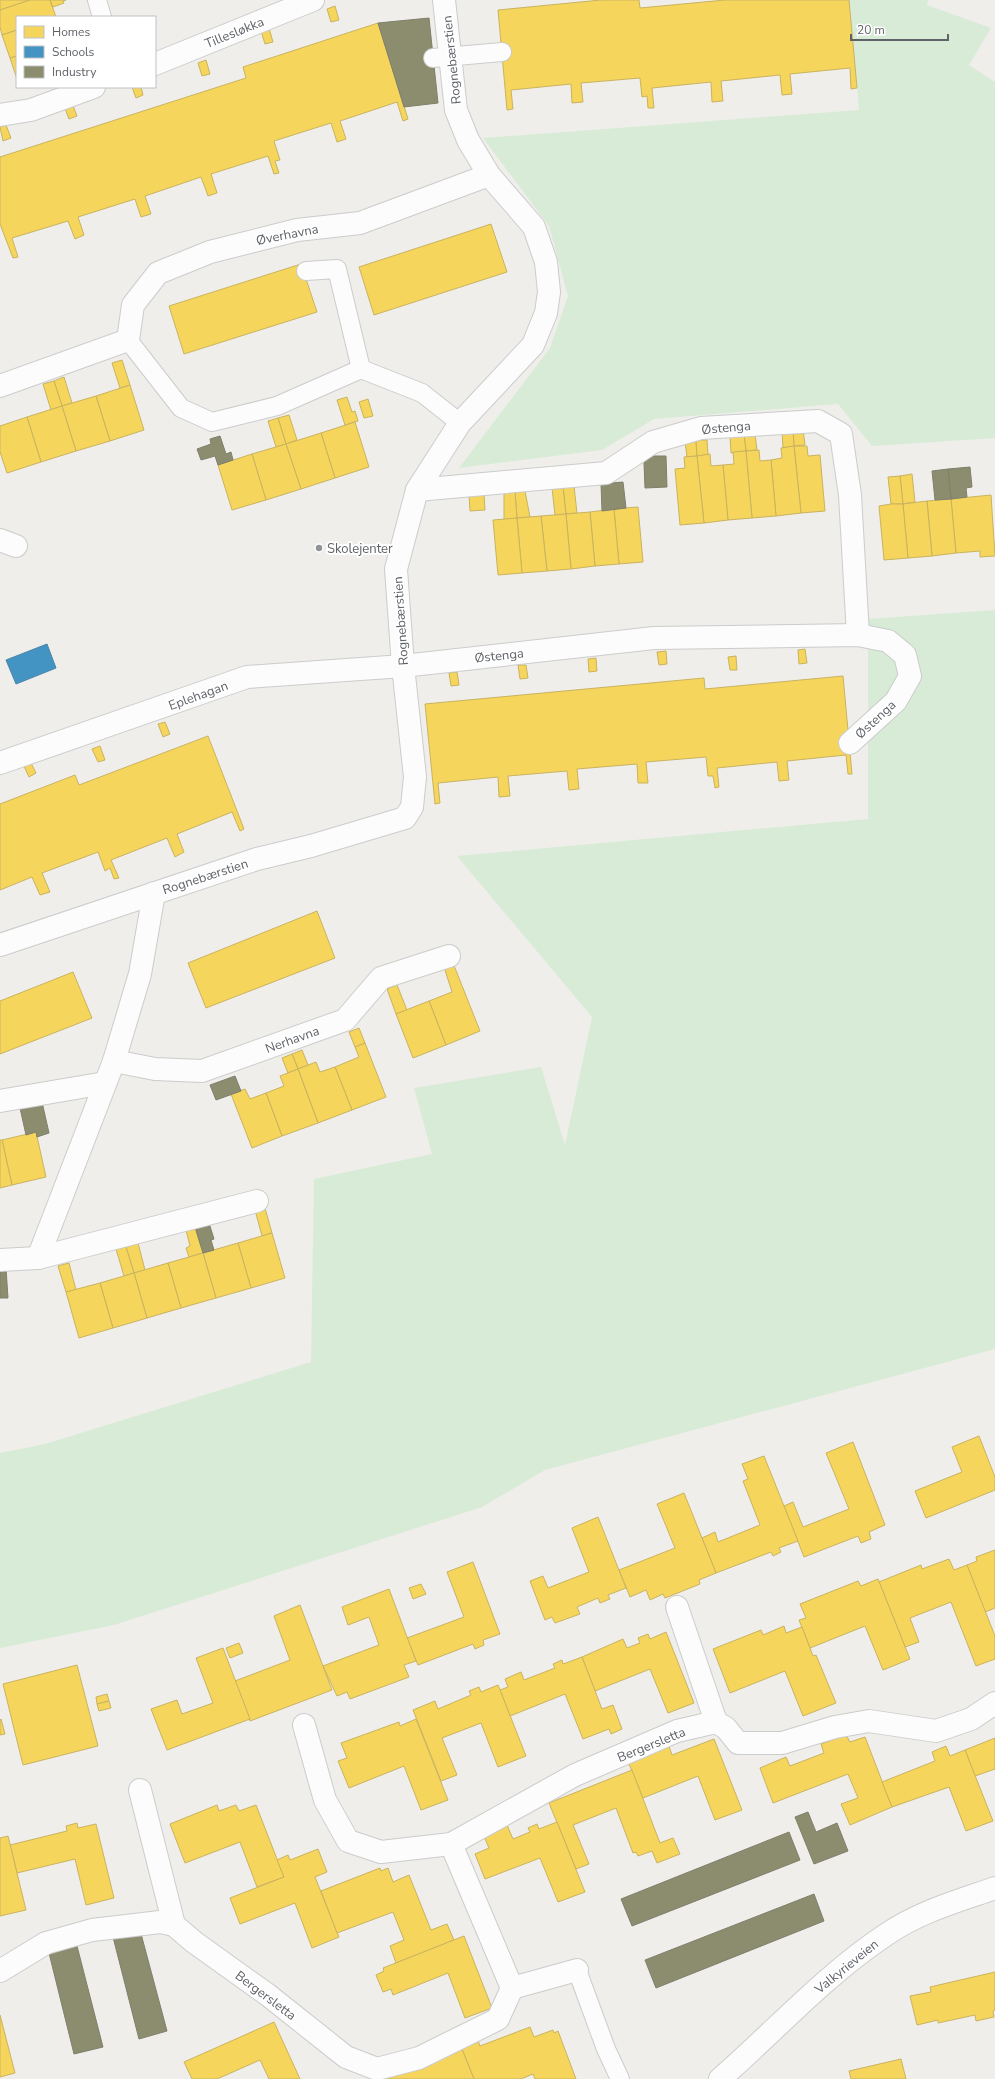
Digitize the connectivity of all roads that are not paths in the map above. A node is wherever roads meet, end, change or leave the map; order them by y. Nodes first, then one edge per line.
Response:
1 (97, 0) edge
2 (313, 0) edge
3 (444, 0) edge
4 (102, 16) edge
5 (502, 52) dead end
6 (442, 57) junction
7 (156, 64) edge
8 (91, 88) edge
9 (0, 115) edge
10 (489, 175) junction
11 (306, 271) dead end
12 (128, 340) junction
13 (361, 369) junction
14 (0, 386) edge
15 (460, 423) junction
16 (417, 490) junction
17 (858, 635) junction
18 (403, 666) junction
19 (850, 743) dead end
20 (0, 762) edge
21 (154, 892) junction
22 (0, 945) edge
23 (449, 956) dead end
24 (114, 1061) junction
25 (105, 1084) junction
26 (0, 1101) edge
27 (257, 1201) dead end
28 (38, 1258) junction
29 (0, 1260) edge
30 (676, 1607) dead end
31 (995, 1703) edge
32 (716, 1722) junction
33 (304, 1725) dead end
34 (140, 1790) dead end
35 (451, 1844) junction
36 (995, 1888) edge
37 (174, 1925) junction
38 (0, 1970) edge
39 (577, 1970) joint
40 (512, 1988) junction
41 (620, 2079) edge
42 (720, 2079) edge

1 - 4 lane
2 - 7 street, Tillesløkka
3 - 6 street, Rognebærstien
5 - 6 lane
6 - 10 street, Rognebærstien
8 - 9 street
10 - 12 street, Øverhavna
10 - 15 street, Rognebærstien
11 - 13 lane
12 - 13 lane
12 - 14 street
13 - 15 lane
15 - 16 street, Rognebærstien
16 - 17 street, Østenga
16 - 18 street, Rognebærstien
17 - 18 street, Østenga
17 - 19 street, Østenga
18 - 20 street, Eplehagan
18 - 21 street, Rognebærstien
21 - 22 street, Rognebærstien
21 - 24 street
23 - 24 street, Nerhavna
24 - 25 street
25 - 26 street
25 - 28 street
27 - 28 street
28 - 29 street
30 - 32 street
31 - 32 street
32 - 35 street, Bergersletta
33 - 35 street, Bergersletta
34 - 37 street
35 - 40 street
36 - 42 street, Valkyrieveien
37 - 38 street
37 - 40 street, Bergersletta
39 - 40 street
39 - 41 lane

